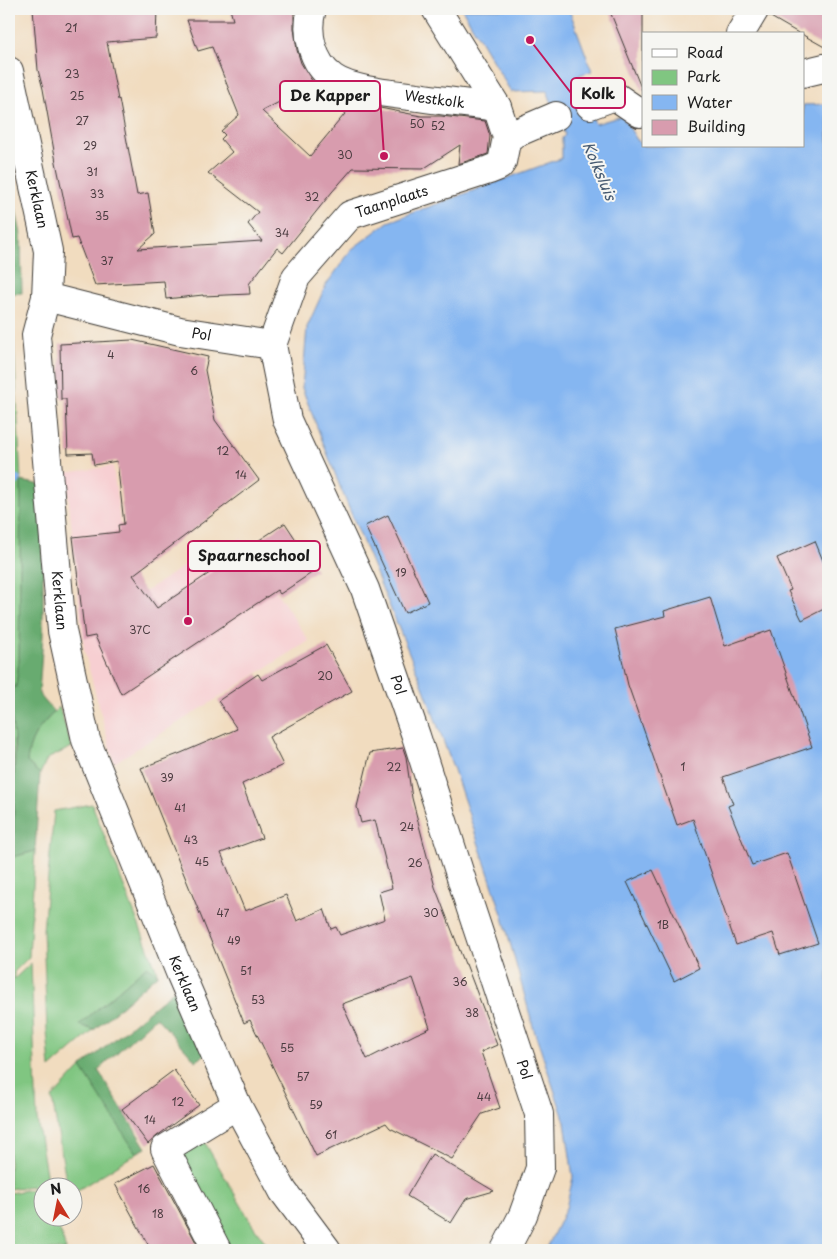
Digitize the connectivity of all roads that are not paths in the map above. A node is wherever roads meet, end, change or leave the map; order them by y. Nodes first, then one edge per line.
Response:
1 (312, 9) edge
2 (436, 9) edge
3 (755, 9) edge
4 (741, 32) edge
5 (828, 67) edge
6 (9, 71) edge
7 (804, 73) edge
8 (590, 105) dead end
9 (497, 107) junction
10 (642, 112) edge
11 (556, 116) dead end
12 (507, 137) junction
13 (46, 297) junction
14 (272, 345) junction
15 (236, 1105) junction
16 (217, 1250) edge
17 (327, 1250) edge
18 (505, 1250) edge

1 - 9 street, Westkolk
2 - 9 street, Westkolk
3 - 4 street
5 - 7 street
6 - 13 street, Kerklaan
8 - 10 street
9 - 12 street, Westkolk
11 - 12 street
12 - 14 street, Taanplaats
13 - 14 street, Pol
13 - 15 street, Kerklaan
14 - 18 street, Pol
15 - 16 street
15 - 17 street, Kerklaan

